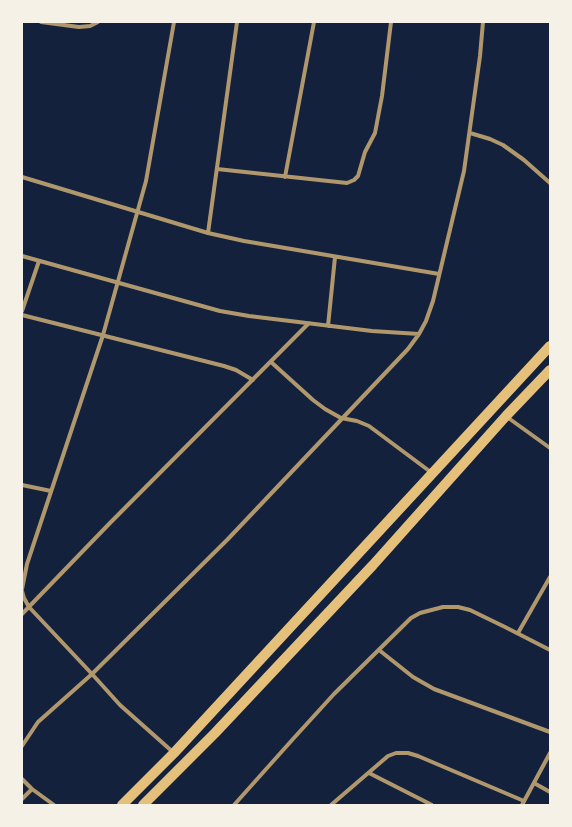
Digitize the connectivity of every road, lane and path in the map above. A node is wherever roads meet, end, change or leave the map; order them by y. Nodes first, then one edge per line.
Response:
1 (41, 22) edge
2 (98, 22) edge
3 (174, 22) edge
4 (237, 22) edge
5 (314, 22) edge
6 (391, 22) edge
7 (483, 22) edge
8 (470, 133) junction
9 (217, 169) junction
10 (22, 177) edge
11 (285, 177) junction
12 (550, 184) edge
13 (137, 211) junction
14 (208, 233) junction
15 (22, 256) edge
16 (335, 257) junction
17 (40, 261) junction
18 (439, 274) junction
19 (118, 283) junction
20 (22, 312) edge
21 (22, 315) edge
22 (309, 324) junction
23 (328, 326) junction
24 (419, 334) junction
25 (103, 335) junction
26 (550, 346) edge
27 (271, 362) junction
28 (550, 370) edge
29 (253, 380) junction
30 (506, 416) junction
31 (341, 418) junction
32 (550, 448) edge
33 (432, 473) junction
34 (22, 485) edge
35 (51, 491) junction
36 (550, 576) edge
37 (22, 590) edge
38 (29, 607) junction
39 (22, 614) edge
40 (518, 633) junction
41 (379, 650) junction
42 (550, 650) edge
43 (92, 674) junction
44 (550, 732) edge
45 (22, 746) edge
46 (174, 753) junction
47 (550, 753) edge
48 (369, 773) junction
49 (22, 779) edge
50 (534, 783) junction
51 (32, 788) junction
52 (550, 792) edge
53 (22, 798) edge
54 (524, 800) junction
55 (54, 805) edge
56 (122, 805) edge
57 (143, 805) edge
58 (234, 805) edge
59 (331, 805) edge
60 (432, 805) edge
61 (522, 805) edge

1 - 2 street
3 - 13 street
4 - 9 street
5 - 11 street
6 - 11 street
7 - 8 street
8 - 12 street
8 - 18 street
9 - 11 street
9 - 14 street
10 - 13 street
13 - 14 street
13 - 19 street
14 - 16 street
15 - 17 street
16 - 18 street
16 - 23 street
17 - 19 street
17 - 20 street
18 - 24 street
19 - 22 street
19 - 25 street
21 - 25 street
22 - 23 street
22 - 27 street
23 - 24 street
24 - 31 street
25 - 29 street
25 - 35 street
26 - 33 highway
27 - 29 street
27 - 31 street
28 - 30 highway
29 - 38 street
30 - 32 street
30 - 57 highway
31 - 33 street
31 - 43 street
33 - 46 highway
34 - 35 street
35 - 37 street
36 - 40 street
37 - 38 street
38 - 39 street
38 - 43 street
40 - 41 street
40 - 42 street
41 - 44 street
41 - 58 street
43 - 45 street
43 - 46 street
46 - 56 highway
47 - 50 street
48 - 54 street
48 - 59 street
48 - 60 street
49 - 51 street
50 - 52 street
50 - 54 street
51 - 53 street
51 - 55 street
54 - 61 street

